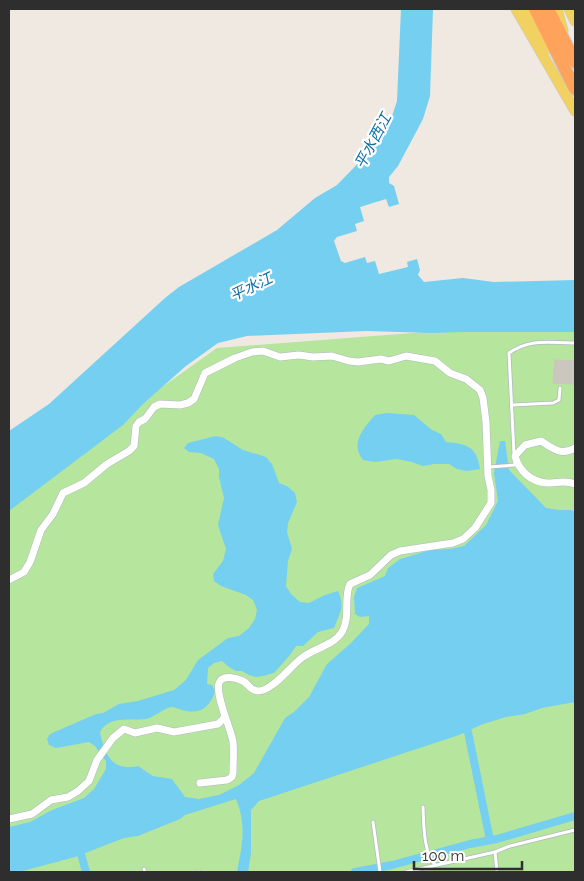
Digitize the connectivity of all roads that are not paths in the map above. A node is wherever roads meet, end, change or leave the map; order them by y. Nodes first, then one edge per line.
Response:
1 (516, 9) edge
2 (524, 9) edge
3 (535, 9) edge
4 (548, 9) edge
5 (557, 9) edge
6 (569, 9) edge
7 (575, 21) edge
8 (572, 56) edge
9 (572, 84) edge
10 (575, 111) edge
11 (575, 342) edge
12 (560, 388) dead end
13 (512, 405) junction
14 (575, 448) edge
15 (514, 456) junction
16 (487, 467) junction
17 (575, 484) edge
18 (9, 580) edge
19 (224, 718) junction
20 (200, 783) dead end
21 (423, 807) dead end
22 (9, 819) edge
23 (373, 822) dead end
24 (575, 830) edge
25 (496, 852) junction
26 (435, 865) junction
27 (380, 872) edge
28 (406, 872) edge
29 (497, 872) edge

1 - 10 main road
2 - 9 main road
3 - 9 highway
4 - 8 highway
5 - 8 main road
6 - 7 main road
11 - 13 lane
12 - 13 lane
13 - 15 lane
14 - 15 street
15 - 16 lane
15 - 17 street
16 - 18 street
16 - 19 street
19 - 20 street
19 - 22 street
21 - 26 lane
23 - 27 lane
24 - 25 lane
25 - 26 lane
25 - 29 lane
26 - 28 lane

